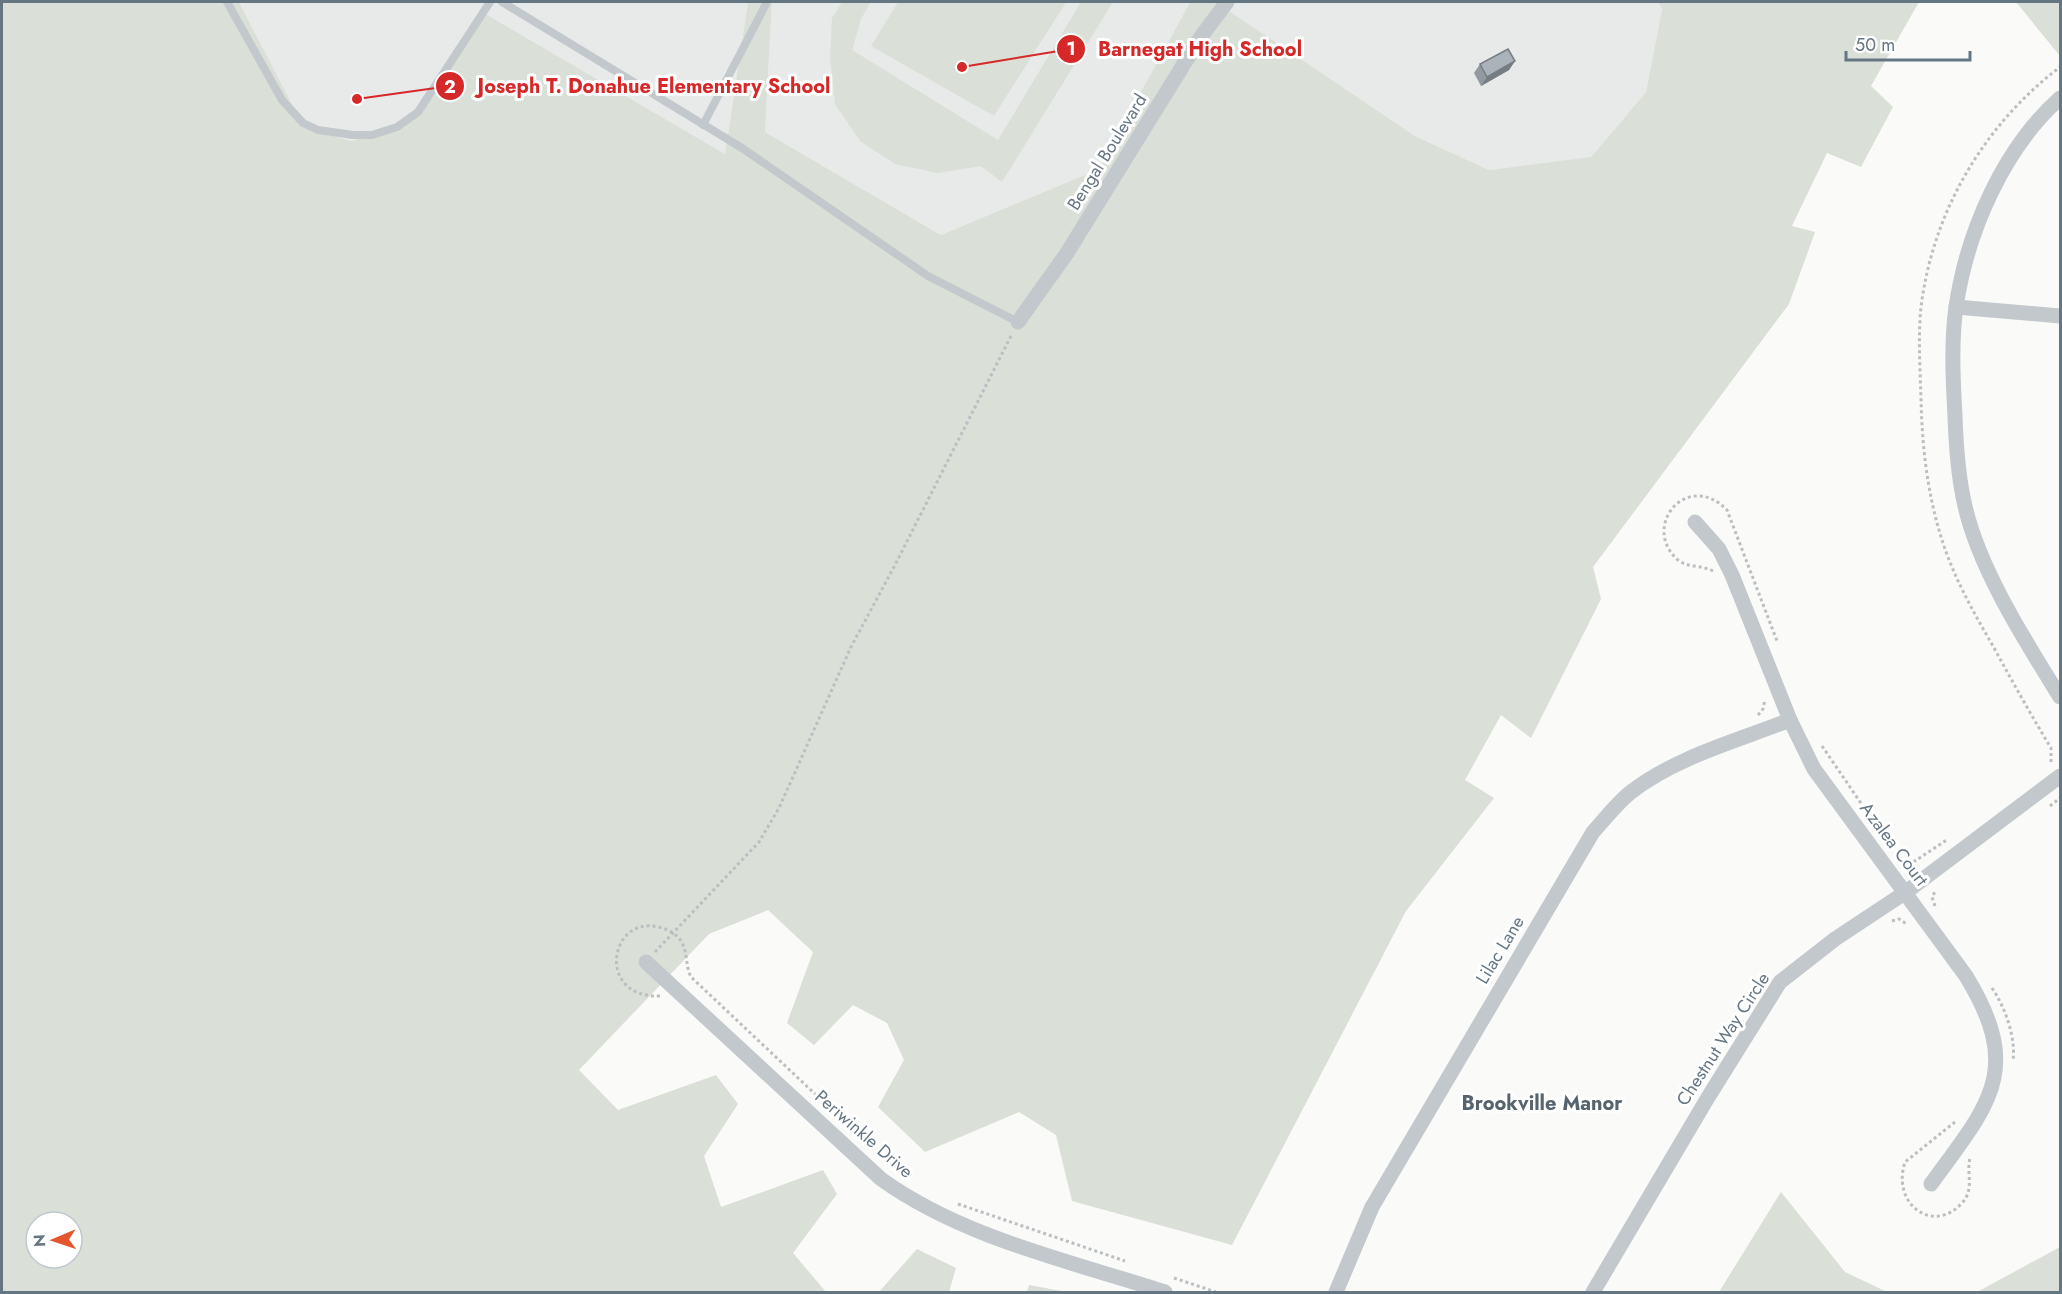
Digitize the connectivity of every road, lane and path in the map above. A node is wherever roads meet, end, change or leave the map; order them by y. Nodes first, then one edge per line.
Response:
1 (227, 2) edge
2 (490, 2) edge
3 (502, 2) edge
4 (767, 2) edge
5 (1227, 2) edge
6 (2061, 98) edge
7 (703, 125) junction
8 (1956, 308) junction
9 (2061, 316) edge
10 (1018, 322) junction
11 (1695, 522) dead end
12 (2061, 697) edge
13 (1790, 720) junction
14 (2061, 776) edge
15 (2061, 798) edge
16 (2041, 811) dead end
17 (1938, 887) dead end
18 (1906, 892) junction
19 (1940, 914) dead end
20 (1887, 922) dead end
21 (673, 933) junction
22 (1914, 933) dead end
23 (645, 962) joint
24 (1991, 987) dead end
25 (669, 999) dead end
26 (2012, 1064) dead end
27 (1961, 1115) dead end
28 (856, 1133) dead end
29 (1974, 1150) dead end
30 (881, 1157) dead end
31 (903, 1173) dead end
32 (1931, 1184) dead end
33 (952, 1201) dead end
34 (1126, 1262) dead end
35 (1171, 1277) dead end
36 (1165, 1293) edge
37 (1216, 1293) edge
38 (1336, 1293) edge
39 (1593, 1293) edge

1 - 2 lane
3 - 7 lane
4 - 7 lane
5 - 10 street, Bengal Boulevard
6 - 8 street
7 - 10 lane
8 - 9 street
8 - 12 street
10 - 21 path
11 - 13 street, Azalea Court
13 - 18 street, Azalea Court
13 - 38 street, Lilac Lane
14 - 18 street, Chestnut Way Circle
15 - 16 path
17 - 19 path
18 - 32 street, Azalea Court
18 - 39 street, Chestnut Way Circle
20 - 22 path
21 - 23 path
21 - 25 path
21 - 28 path
23 - 36 street, Periwinkle Drive
24 - 26 path
27 - 29 path
30 - 31 path
33 - 34 path
35 - 37 path

